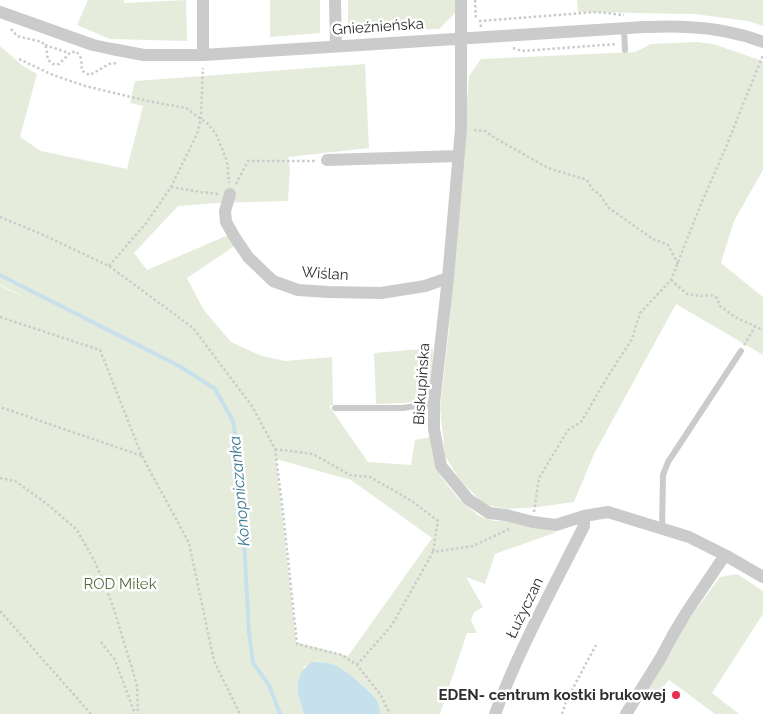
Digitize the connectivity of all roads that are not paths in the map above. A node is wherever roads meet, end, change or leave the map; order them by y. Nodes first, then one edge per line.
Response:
1 (203, 0) edge
2 (335, 0) edge
3 (461, 0) edge
4 (0, 12) edge
5 (624, 29) junction
6 (462, 38) junction
7 (763, 42) edge
8 (336, 46) junction
9 (625, 47) road end
10 (203, 55) junction
11 (458, 156) junction
12 (327, 160) road end
13 (230, 194) road end
14 (448, 278) junction
15 (741, 351) road end
16 (434, 403) junction
17 (335, 408) dead end
18 (584, 516) junction
19 (662, 528) junction
20 (725, 555) junction
21 (763, 577) edge
22 (495, 714) edge
23 (626, 714) edge

1 - 10 street
2 - 8 street
3 - 6 street, Biskupińska
4 - 10 street, Gnieźnieńska
5 - 6 street, Gnieźnieńska
5 - 7 street, Gnieźnieńska
5 - 9 lane
6 - 8 street, Gnieźnieńska
6 - 11 street, Biskupińska
8 - 10 street, Gnieźnieńska
11 - 12 street
11 - 14 street, Biskupińska
13 - 14 street, Wiślan
14 - 16 street, Biskupińska
15 - 19 lane
16 - 17 lane
16 - 18 street, Biskupińska
18 - 19 street, Biskupińska
18 - 22 street, Łużyczan
19 - 20 street, Biskupińska
20 - 21 street, Biskupińska
20 - 23 street

